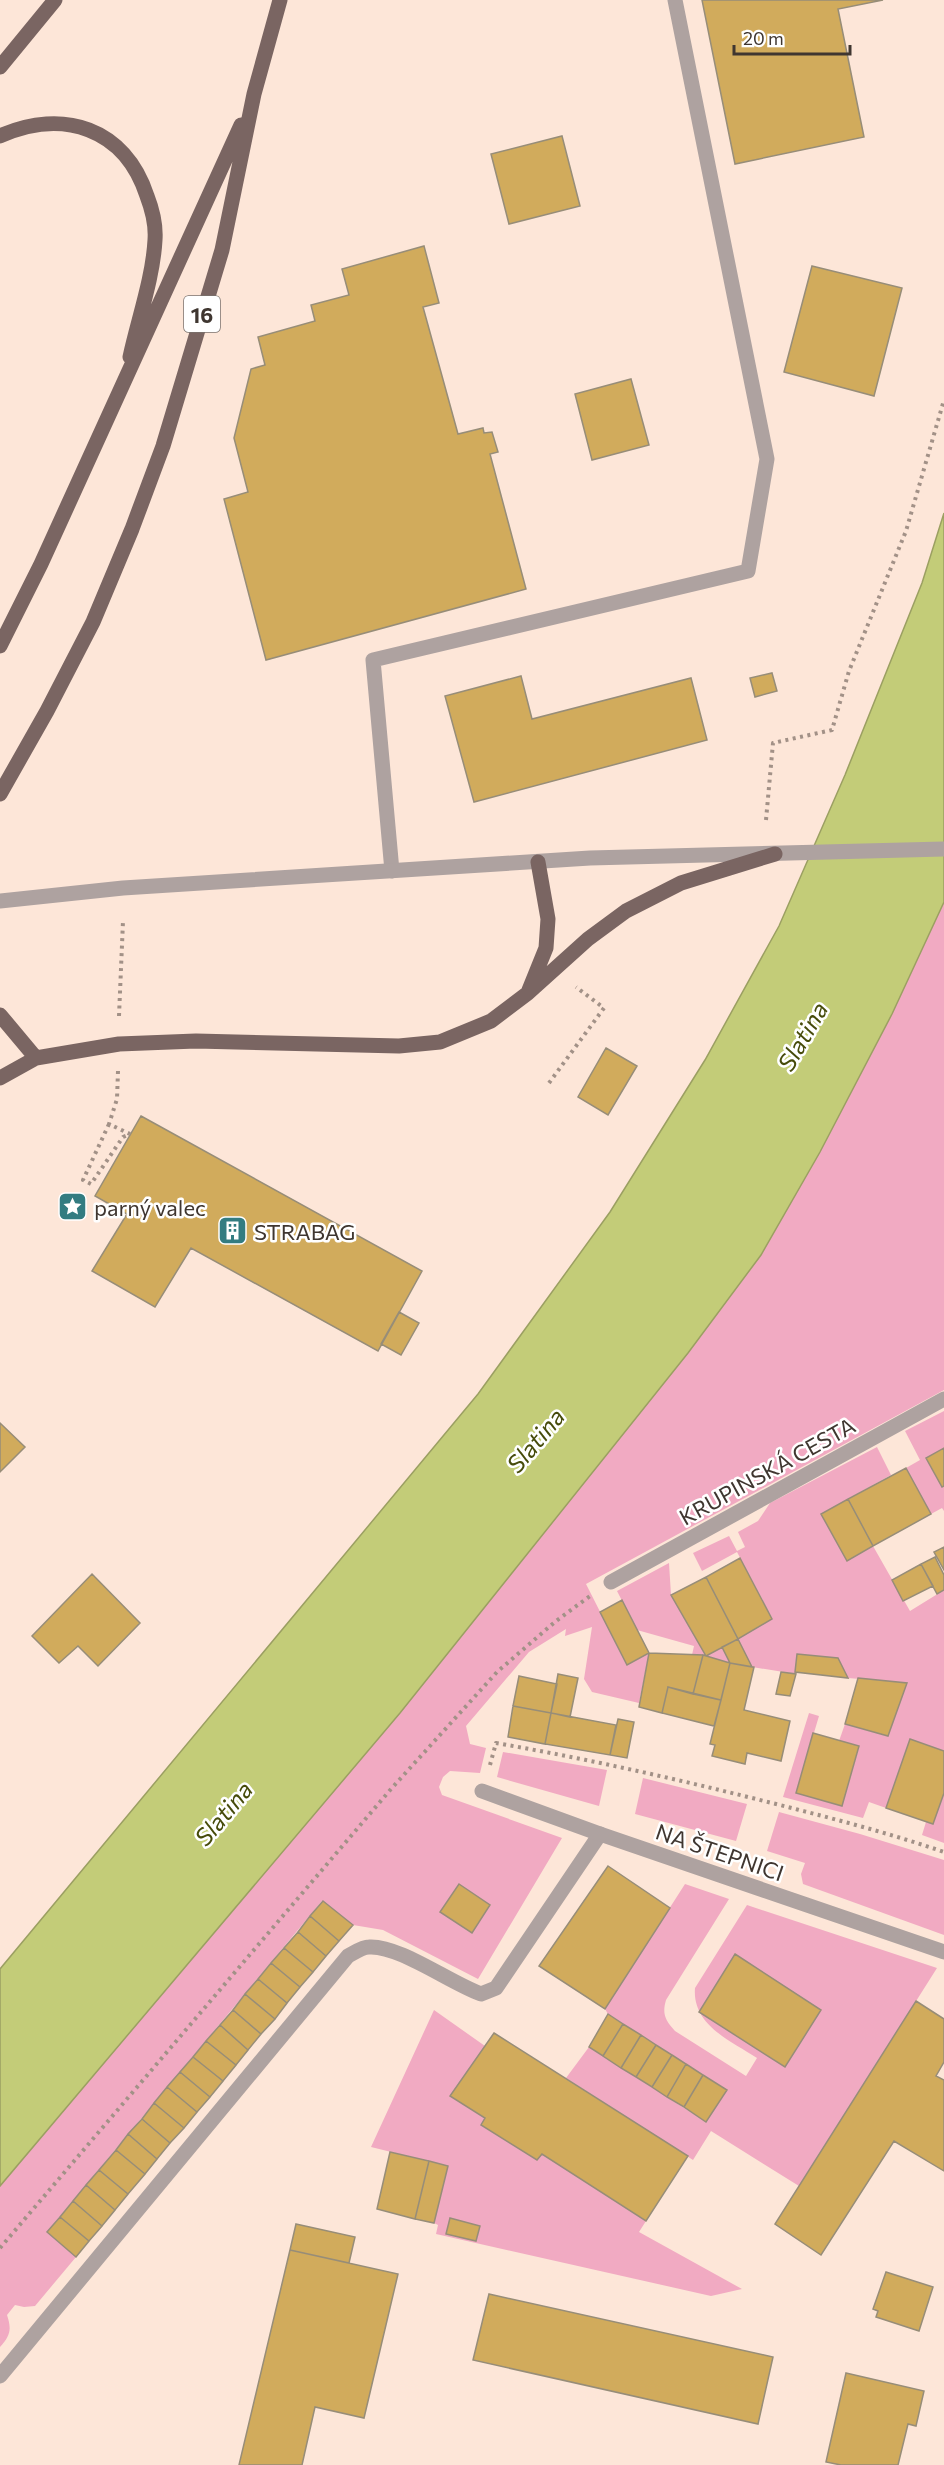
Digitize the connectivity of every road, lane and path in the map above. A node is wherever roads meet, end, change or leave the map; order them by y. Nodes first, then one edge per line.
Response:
1 (55, 0) edge
2 (280, 0) edge
3 (675, 0) edge
4 (0, 67) edge
5 (254, 94) junction
6 (0, 136) edge
7 (122, 390) junction
8 (944, 400) edge
9 (0, 646) edge
10 (0, 794) edge
11 (766, 820) dead end
12 (944, 849) edge
13 (775, 854) junction
14 (538, 862) junction
15 (392, 871) junction
16 (0, 902) edge
17 (123, 921) dead end
18 (582, 990) dead end
19 (528, 993) junction
20 (119, 998) dead end
21 (0, 1015) edge
22 (36, 1058) junction
23 (0, 1078) edge
24 (549, 1083) dead end
25 (109, 1124) dead end
26 (120, 1129) dead end
27 (944, 1399) edge
28 (611, 1582) joint
29 (482, 1791) joint
30 (600, 1834) junction
31 (944, 1852) edge
32 (944, 1952) edge
33 (0, 2248) edge
34 (0, 2376) edge

1 - 4 main road
2 - 5 main road, 16
3 - 15 street
5 - 7 main road, 16
5 - 10 main road, 16
6 - 7 main road
7 - 9 main road, 16
8 - 11 path
12 - 13 street
13 - 14 street
13 - 19 main road
14 - 15 street
14 - 19 main road
15 - 16 street
17 - 20 path
18 - 24 path
19 - 22 main road
21 - 22 main road
22 - 23 main road
25 - 26 path
27 - 28 street, KRUPINSKÁ CESTA
28 - 33 path
29 - 30 street, NA ŠTEPNICI
29 - 31 path
30 - 32 street, NA ŠTEPNICI
30 - 34 street

